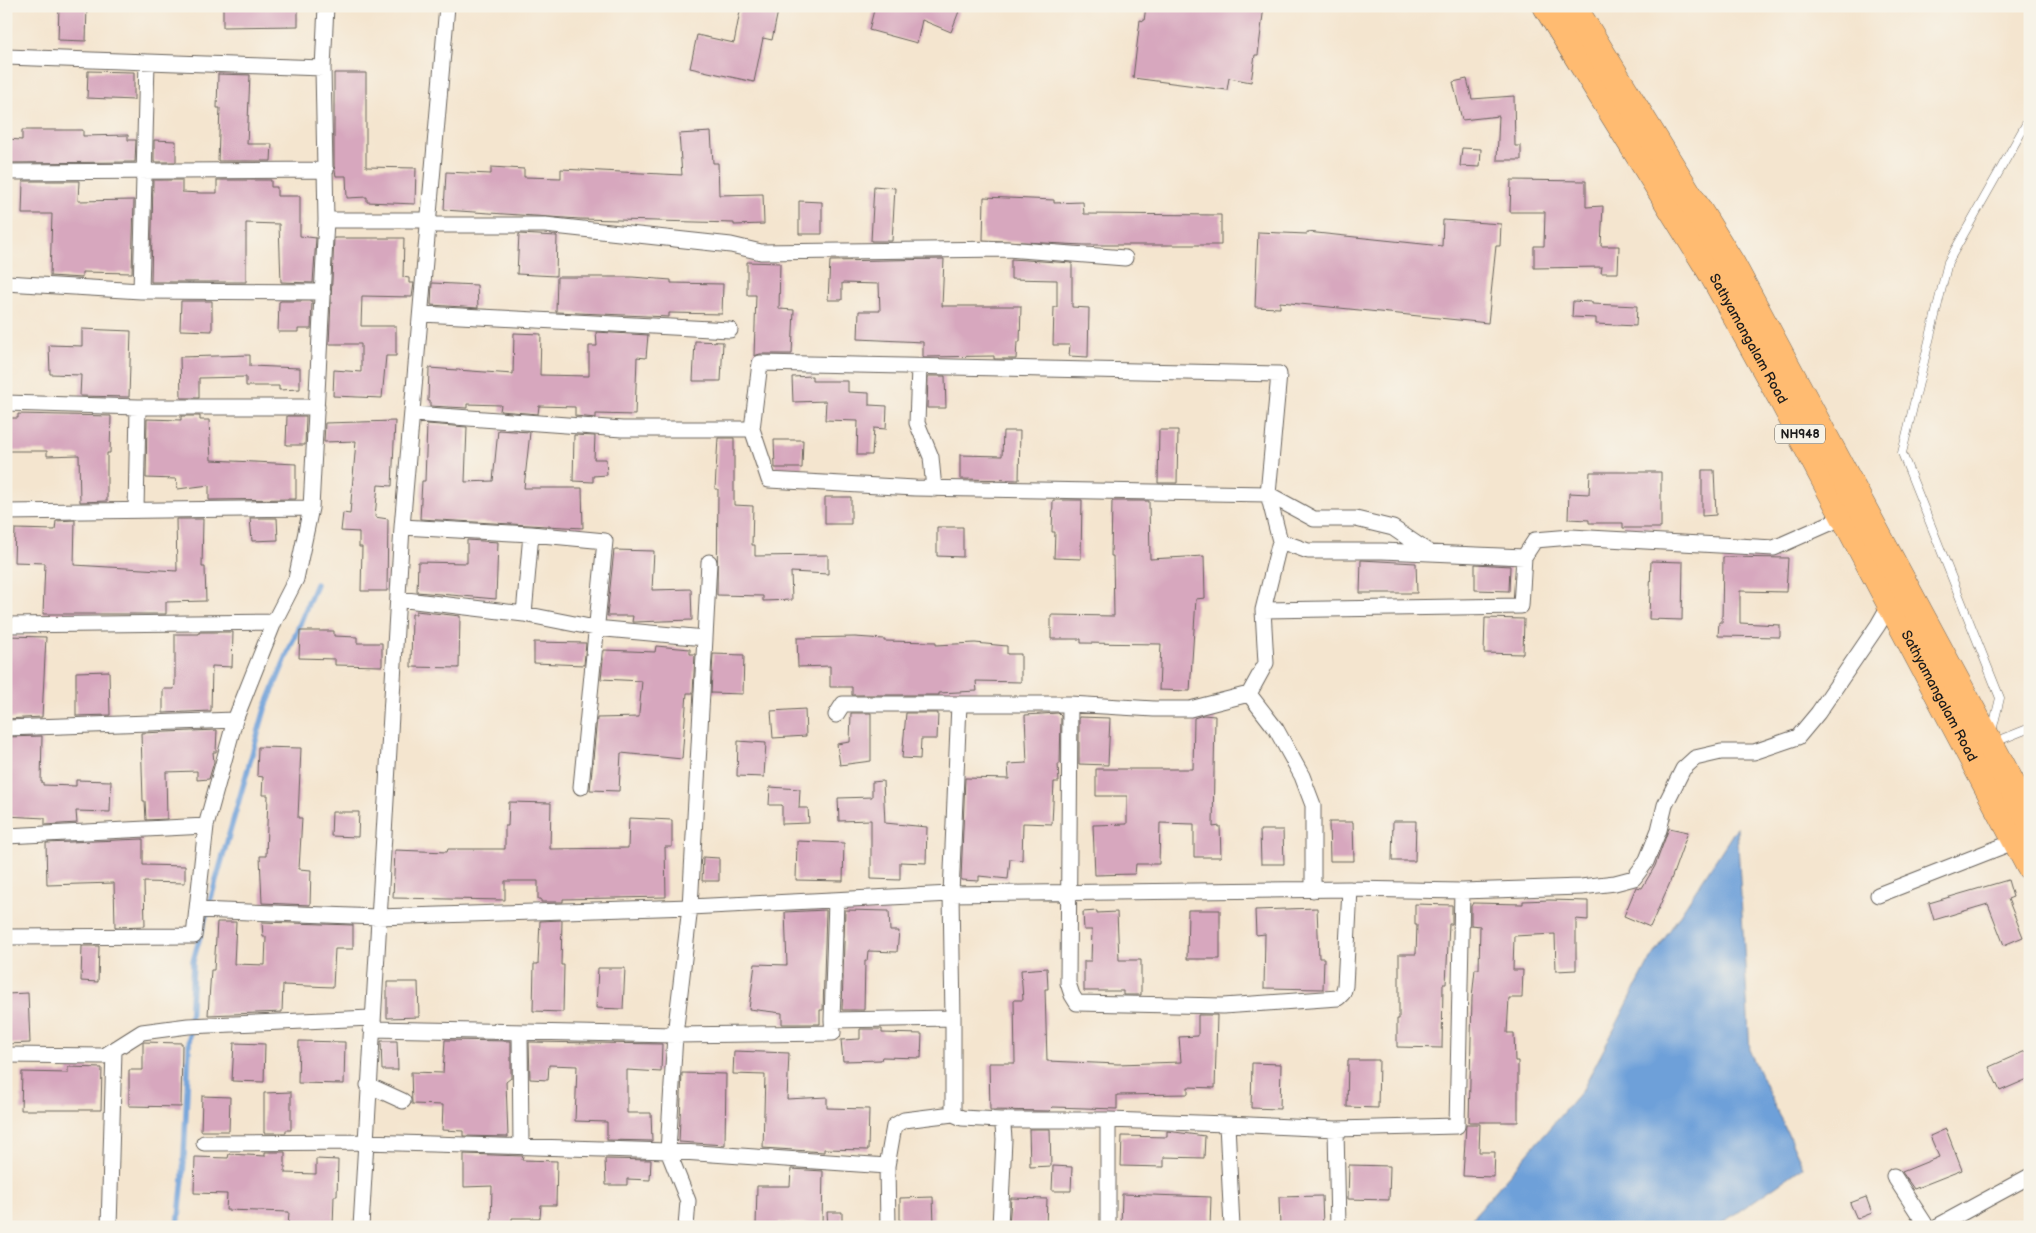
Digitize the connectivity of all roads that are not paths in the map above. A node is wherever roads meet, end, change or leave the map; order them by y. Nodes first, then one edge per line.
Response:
1 (326, 6) edge
2 (447, 6) edge
3 (1547, 6) edge
4 (1572, 6) edge
5 (6, 57) edge
6 (147, 62) junction
7 (322, 68) junction
8 (2030, 117) edge
9 (326, 170) junction
10 (6, 172) edge
11 (143, 172) junction
12 (326, 220) junction
13 (429, 223) junction
14 (1125, 258) dead end
15 (6, 283) edge
16 (141, 291) junction
17 (322, 292) junction
18 (422, 314) junction
19 (730, 330) dead end
20 (919, 367) junction
21 (6, 403) edge
22 (138, 406) junction
23 (317, 407) junction
24 (413, 414) junction
25 (752, 429) junction
26 (934, 489) junction
27 (1268, 494) junction
28 (311, 508) junction
29 (136, 510) junction
30 (6, 512) edge
31 (1844, 517) junction
32 (402, 527) junction
33 (531, 534) junction
34 (1280, 541) junction
35 (1430, 553) junction
36 (1524, 557) junction
37 (709, 562) dead end
38 (398, 599) junction
39 (1890, 604) junction
40 (1263, 610) junction
41 (524, 614) junction
42 (274, 622) junction
43 (6, 625) edge
44 (595, 628) junction
45 (705, 638) junction
46 (1249, 694) junction
47 (959, 704) junction
48 (1070, 704) junction
49 (836, 715) dead end
50 (235, 720) junction
51 (6, 728) edge
52 (2030, 728) edge
53 (1979, 750) junction
54 (581, 787) dead end
55 (206, 826) junction
56 (2023, 830) edge
57 (6, 836) edge
58 (2030, 866) edge
59 (1350, 889) junction
60 (1313, 890) junction
61 (1462, 891) junction
62 (951, 894) junction
63 (1069, 894) junction
64 (1878, 895) dead end
65 (836, 902) junction
66 (690, 907) junction
67 (198, 910) junction
68 (378, 917) junction
69 (6, 937) edge
70 (953, 1018) junction
71 (832, 1020) junction
72 (371, 1023) junction
73 (520, 1032) junction
74 (675, 1035) junction
75 (114, 1050) junction
76 (6, 1055) edge
77 (368, 1086) junction
78 (403, 1101) dead end
79 (953, 1114) junction
80 (1000, 1120) junction
81 (1108, 1120) junction
82 (1227, 1124) junction
83 (1336, 1129) junction
84 (365, 1142) junction
85 (204, 1143) dead end
86 (521, 1147) junction
87 (668, 1151) junction
88 (887, 1166) junction
89 (1894, 1176) dead end
90 (2030, 1176) edge
91 (110, 1227) edge
92 (361, 1227) edge
93 (686, 1227) edge
94 (888, 1227) edge
95 (1000, 1227) edge
96 (1108, 1227) edge
97 (1232, 1227) edge
98 (1338, 1227) edge
99 (1927, 1227) edge
100 (1936, 1227) edge

1 - 7 street
2 - 13 street
3 - 31 highway, Sathyamangalam Road / NH948
4 - 53 highway, Sathyamangalam Road / NH948
5 - 6 street
6 - 7 street
6 - 11 street
7 - 9 street
8 - 53 lane
9 - 11 street
9 - 12 street
10 - 11 street
11 - 16 street
12 - 13 street
12 - 17 street
13 - 14 street
13 - 18 street
15 - 16 street
16 - 17 street
17 - 23 street
18 - 19 street
18 - 24 street
20 - 25 street
20 - 26 street
20 - 27 street
21 - 22 street
22 - 23 street
22 - 29 street
23 - 28 street
24 - 25 street
24 - 32 street
25 - 26 street
26 - 27 street
27 - 34 street
27 - 35 street
28 - 29 street
28 - 42 street
29 - 30 street
31 - 36 street
31 - 39 highway, Sathyamangalam Road / NH948
32 - 33 street
32 - 38 street
33 - 41 street
33 - 44 street
34 - 35 street
34 - 40 street
35 - 36 street
36 - 40 street
37 - 45 street
38 - 41 street
38 - 68 street
39 - 53 highway, Sathyamangalam Road / NH948
39 - 61 street
40 - 46 street
41 - 44 street
42 - 43 street
42 - 50 street
44 - 45 street
44 - 54 street
45 - 66 street
46 - 48 street
46 - 60 street
47 - 48 street
47 - 49 street
47 - 62 street
48 - 63 street
50 - 51 street
50 - 55 street
52 - 53 lane
53 - 56 highway, Sathyamangalam Road / NH948
55 - 57 street
55 - 67 street
56 - 58 highway, Sathyamangalam Road / NH948
56 - 64 street
59 - 60 street
59 - 61 street
59 - 63 street
60 - 63 street
61 - 83 street
62 - 63 street
62 - 65 street
62 - 70 street
65 - 66 street
65 - 71 street
66 - 68 street
66 - 74 street
67 - 68 street
67 - 69 street
68 - 72 street
70 - 71 street
70 - 79 street
71 - 74 street
72 - 73 street
72 - 75 street
72 - 77 street
73 - 74 street
73 - 86 street
74 - 87 street
75 - 76 street
75 - 91 street
77 - 78 street
77 - 84 street
79 - 80 street
79 - 88 street
80 - 81 street
80 - 95 street
81 - 82 street
81 - 96 street
82 - 83 street
82 - 97 street
83 - 98 street
84 - 85 street
84 - 86 street
84 - 92 street
86 - 87 street
87 - 88 street
87 - 93 street
88 - 94 street
89 - 99 street
90 - 100 street

